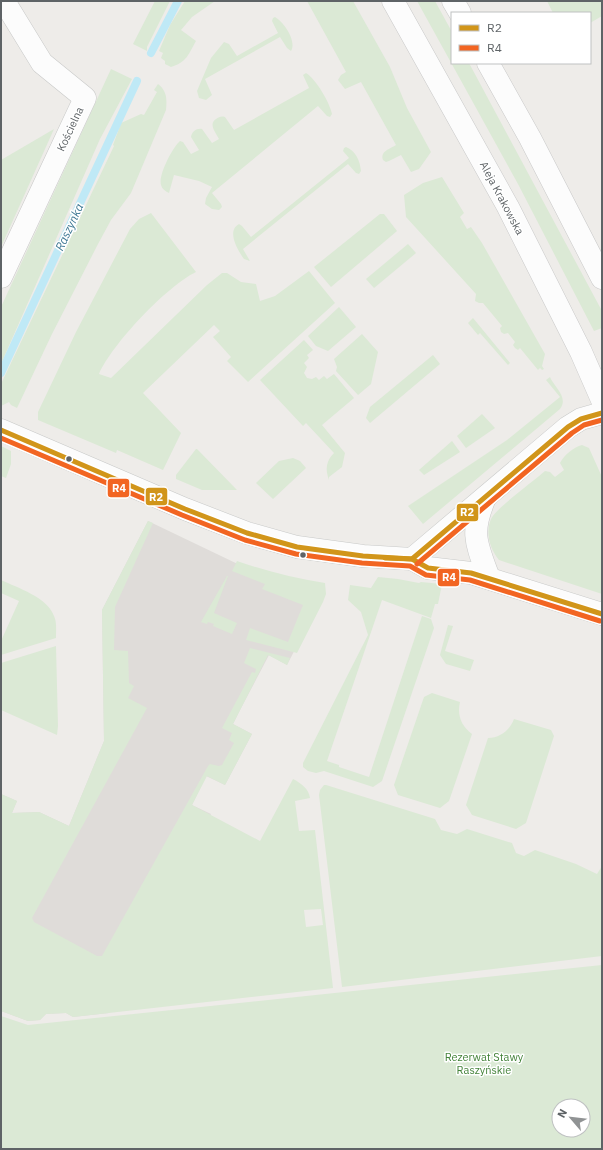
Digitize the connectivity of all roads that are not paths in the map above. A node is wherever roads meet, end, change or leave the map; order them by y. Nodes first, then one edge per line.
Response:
1 (4, 1) edge
2 (393, 1) edge
3 (453, 1) edge
4 (459, 12) edge
5 (489, 64) edge
6 (1, 276) edge
7 (602, 278) edge
8 (602, 400) edge
9 (602, 413) edge
10 (1, 430) edge
11 (485, 498) junction
12 (412, 559) junction
13 (489, 578) junction
14 (602, 614) edge

1 - 6 street, Kościelna
2 - 8 street, Aleja Krakowska
3 - 4 street
5 - 7 street
9 - 11 street
10 - 12 street
11 - 12 street
11 - 13 street
12 - 13 street
13 - 14 street

